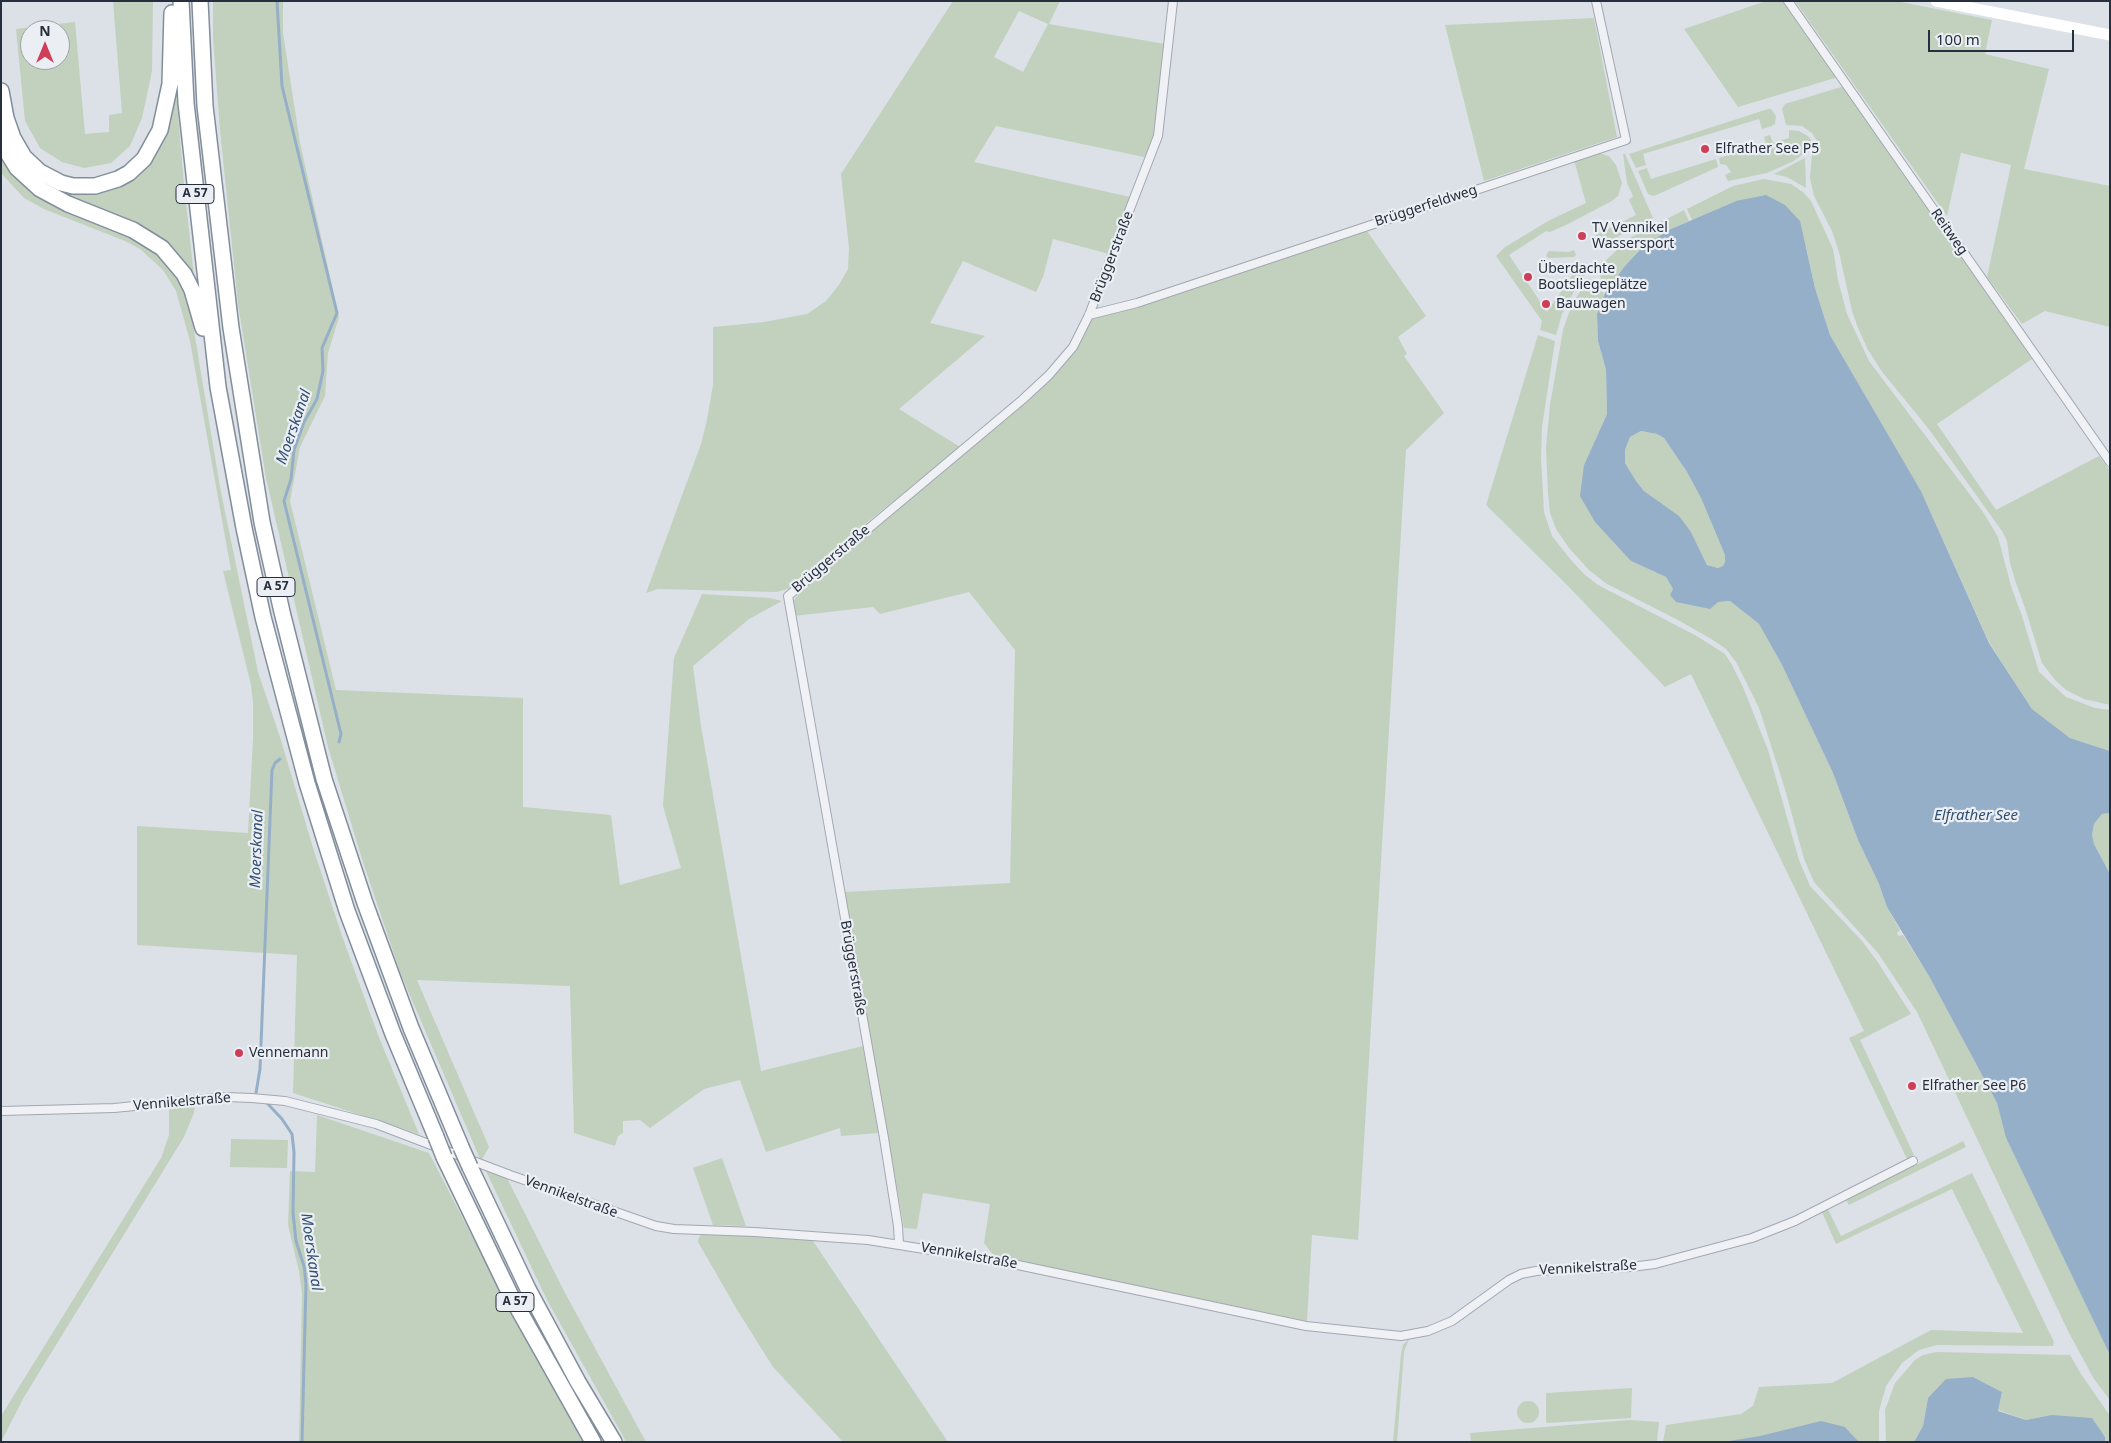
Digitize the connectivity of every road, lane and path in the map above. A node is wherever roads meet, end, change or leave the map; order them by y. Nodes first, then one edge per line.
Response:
1 (172, 1) edge
2 (181, 1) edge
3 (200, 1) edge
4 (1173, 1) edge
5 (1596, 1) edge
6 (1788, 1) edge
7 (1936, 1) edge
8 (2110, 35) edge
9 (1, 91) edge
10 (1, 132) edge
11 (1089, 315) junction
12 (218, 387) junction
13 (2110, 462) edge
14 (1, 1111) edge
15 (1913, 1161) dead end
16 (899, 1244) junction
17 (593, 1442) edge
18 (614, 1442) edge

1 - 9 highway
2 - 12 highway, A 57
3 - 18 highway, A 57, bridge
4 - 11 street, Brüggerstraße
5 - 11 street, Brüggerfeldweg
6 - 13 street, Reitweg
7 - 8 main road
10 - 12 highway
11 - 16 street, Brüggerstraße
12 - 17 highway, A 57, bridge
14 - 16 street, Vennikelstraße
15 - 16 street, Vennikelstraße

